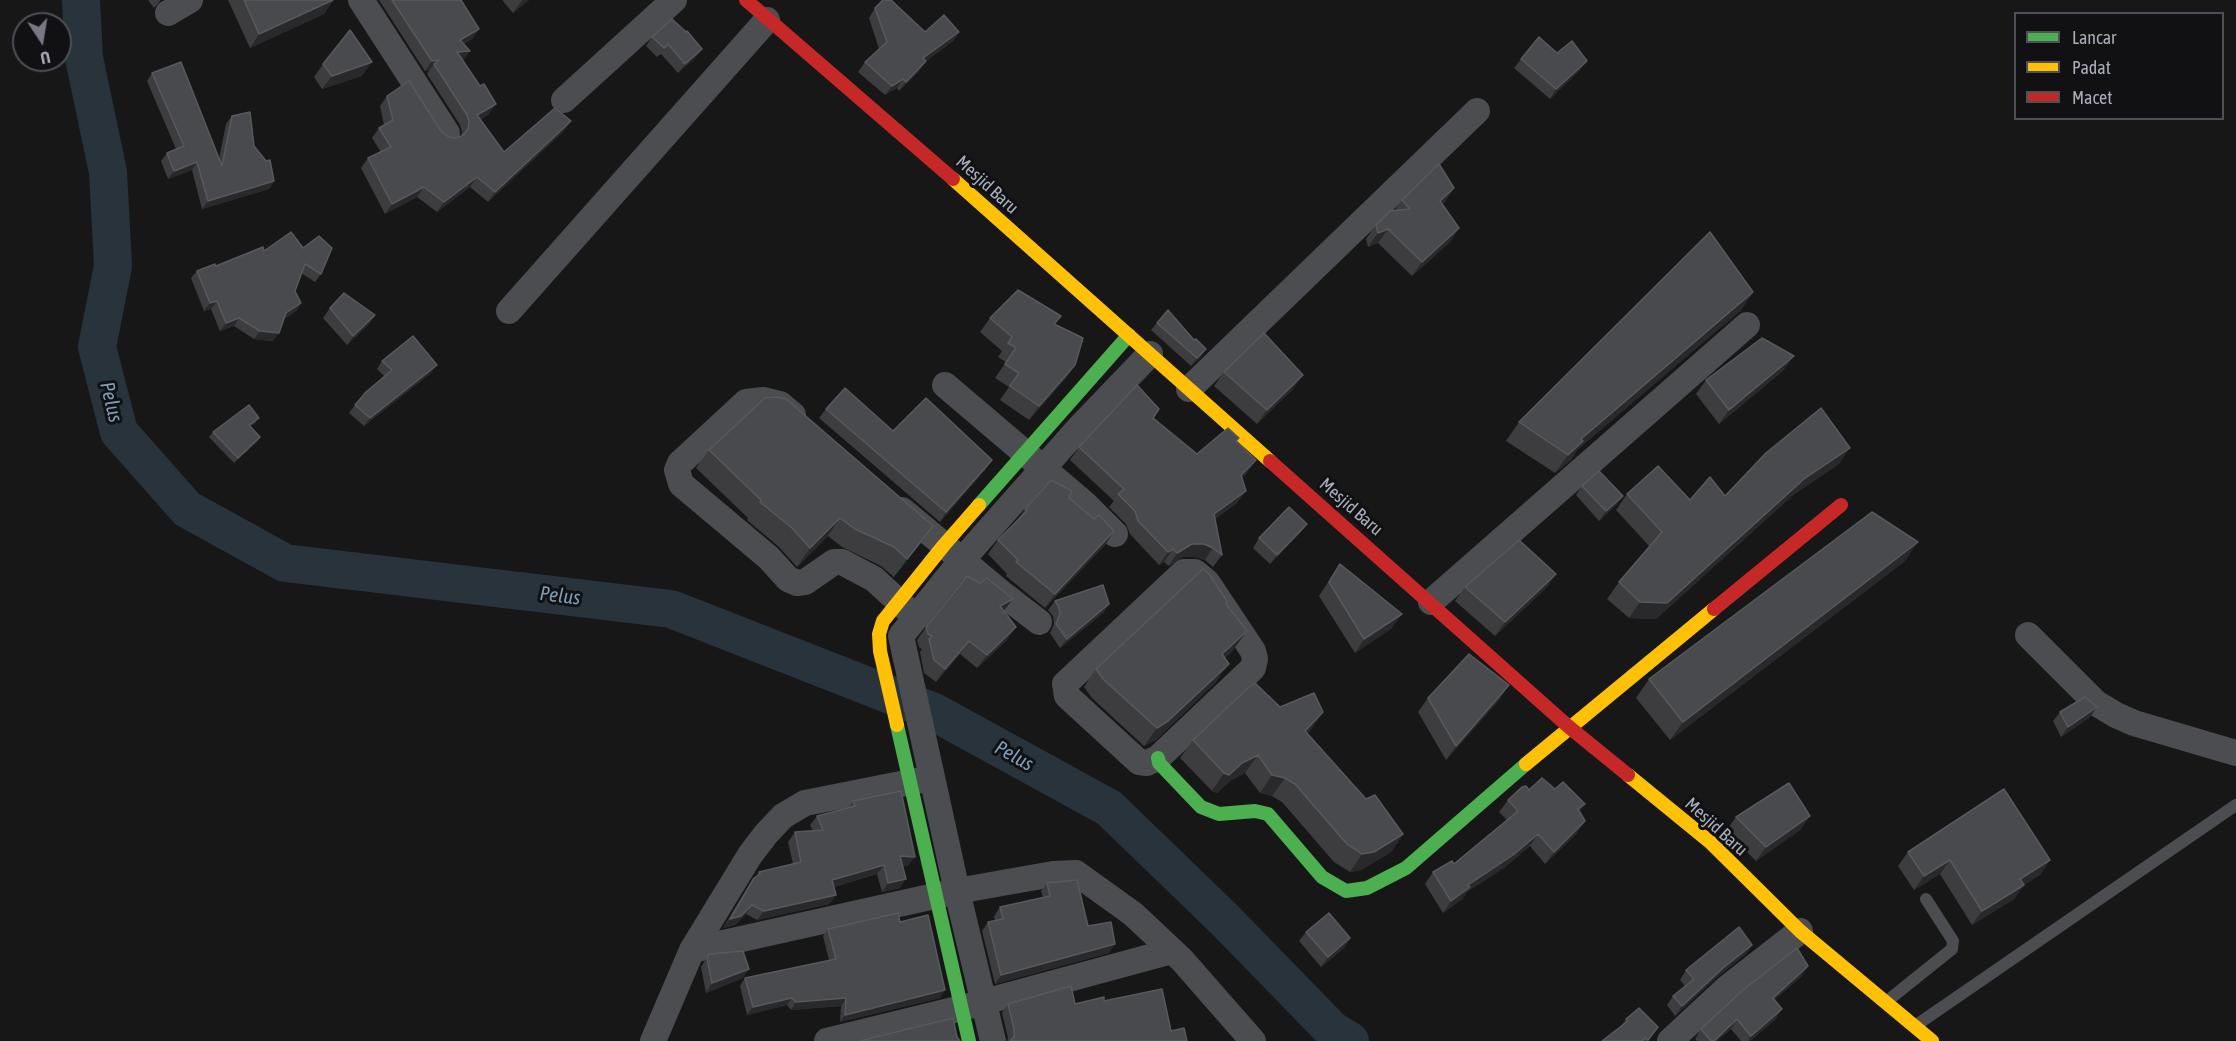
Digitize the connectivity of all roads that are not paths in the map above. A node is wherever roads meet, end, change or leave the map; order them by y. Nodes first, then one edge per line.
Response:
1 (190, 0) edge
2 (361, 0) edge
3 (674, 0) edge
4 (746, 0) edge
5 (168, 13) dead end
6 (767, 20) junction
7 (564, 100) dead end
8 (1477, 111) dead end
9 (447, 134) edge
10 (509, 310) dead end
11 (1747, 325) dead end
12 (1129, 335) junction
13 (1150, 354) junction
14 (945, 385) dead end
15 (1189, 389) junction
16 (814, 434) edge
17 (1034, 460) junction
18 (883, 493) edge
19 (1841, 505) dead end
20 (1115, 534) edge
21 (953, 553) junction
22 (1431, 602) junction
23 (907, 609) junction
24 (1039, 622) dead end
25 (2028, 635) dead end
26 (1569, 727) junction
27 (2236, 753) edge
28 (1158, 758) junction
29 (920, 773) junction
30 (2236, 806) edge
31 (947, 894) junction
32 (1926, 899) dead end
33 (1800, 931) junction
34 (692, 950) junction
35 (1172, 951) junction
36 (1885, 1002) junction
37 (973, 1004) junction
38 (1914, 1027) junction
39 (653, 1041) edge
40 (827, 1041) edge
41 (969, 1041) edge
42 (993, 1041) edge
43 (1253, 1041) edge
44 (1670, 1041) edge
45 (1932, 1041) edge

1 - 5 street
2 - 9 street
3 - 7 street
4 - 6 street, Mesjid Baru
6 - 10 street
6 - 12 street, Mesjid Baru
8 - 15 street
11 - 22 street
12 - 13 street, Mesjid Baru
12 - 17 street
13 - 15 street, Mesjid Baru
13 - 17 street
14 - 17 street
15 - 22 street, Mesjid Baru
16 - 23 street
17 - 20 street
17 - 21 street
18 - 21 street
19 - 26 street
21 - 23 street
21 - 24 street
22 - 26 street, Mesjid Baru
23 - 29 street
25 - 27 street
26 - 28 street
26 - 33 street, Mesjid Baru
28 - 28 street
29 - 31 street
29 - 34 street
30 - 38 lane
31 - 34 street
31 - 35 street
31 - 37 street
32 - 36 lane
33 - 36 street, Mesjid Baru
33 - 44 street
34 - 39 street
35 - 37 street
35 - 43 street
36 - 38 street, Mesjid Baru
37 - 40 street
37 - 41 street
37 - 42 street
38 - 45 street, Mesjid Baru

